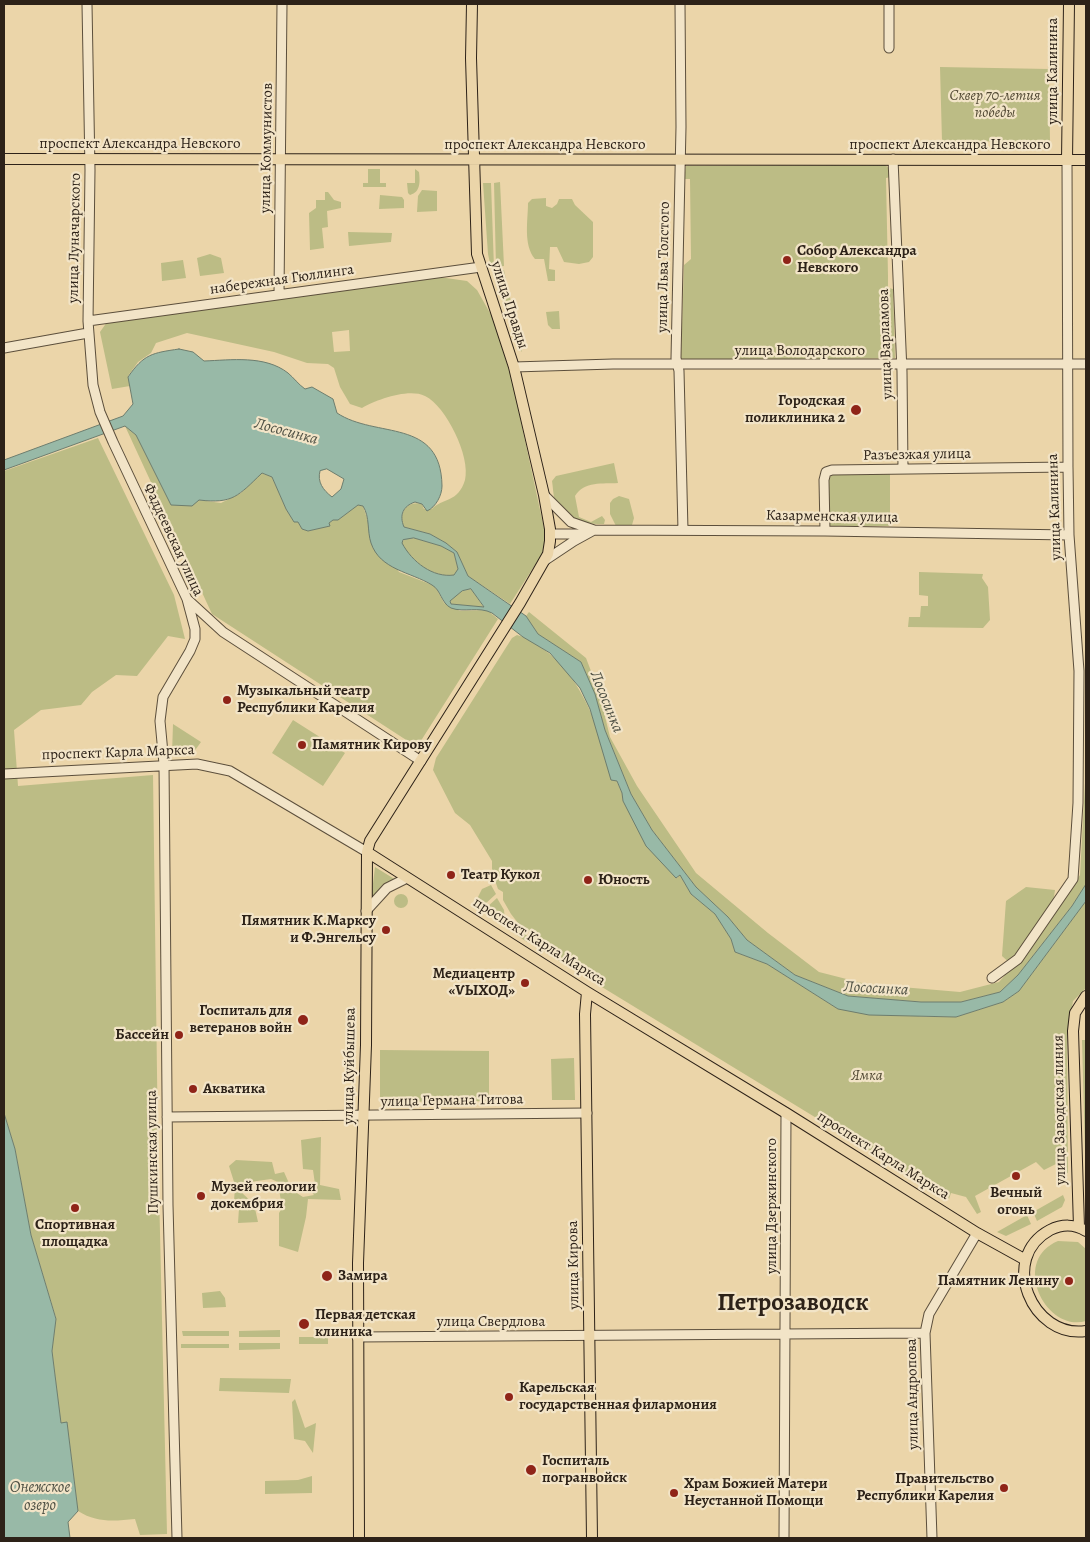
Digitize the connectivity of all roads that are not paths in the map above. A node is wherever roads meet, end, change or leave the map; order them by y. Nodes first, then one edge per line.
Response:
1 (87, 4) edge
2 (282, 4) edge
3 (472, 4) edge
4 (680, 4) edge
5 (888, 4) edge
6 (1069, 4) edge
7 (889, 48) dead end
8 (90, 158) junction
9 (281, 158) junction
10 (4, 159) edge
11 (893, 159) junction
12 (473, 160) junction
13 (680, 160) junction
14 (1068, 160) junction
15 (1086, 160) edge
16 (480, 267) junction
17 (278, 293) junction
18 (88, 321) junction
19 (88, 334) junction
20 (4, 348) edge
21 (677, 364) junction
22 (901, 364) junction
23 (1067, 364) junction
24 (1086, 364) edge
25 (514, 367) junction
26 (100, 412) joint
27 (1068, 467) junction
28 (903, 468) junction
29 (544, 495) junction
30 (582, 530) junction
31 (683, 530) junction
32 (551, 531) junction
33 (825, 531) junction
34 (1069, 535) junction
35 (544, 561) junction
36 (187, 599) junction
37 (501, 633) joint
38 (1086, 663) edge
39 (1079, 672) junction
40 (420, 761) junction
41 (164, 764) junction
42 (4, 774) edge
43 (367, 852) junction
44 (407, 878) junction
45 (366, 911) junction
46 (992, 978) dead end
47 (587, 992) junction
48 (1086, 996) edge
49 (587, 1113) junction
50 (786, 1113) junction
51 (364, 1116) junction
52 (167, 1117) junction
53 (1082, 1229) edge
54 (978, 1233) junction
55 (1024, 1260) junction
56 (1085, 1332) edge
57 (925, 1333) junction
58 (786, 1334) junction
59 (590, 1335) junction
60 (358, 1337) junction
61 (177, 1538) edge
62 (359, 1538) edge
63 (592, 1538) edge
64 (784, 1538) edge
65 (932, 1538) edge

1 - 8 street, улица Луначарского
2 - 9 street, улица Коммунистов
3 - 12 main road, улица Правды
4 - 13 street, улица Льва Толстого
5 - 7 street
6 - 14 main road, улица Калинина
8 - 9 main road, проспект Александра Невского
8 - 10 main road, проспект Александра Невского
8 - 18 street, улица Луначарского
9 - 12 main road, проспект Александра Невского
9 - 17 street, улица Коммунистов
11 - 13 main road, проспект Александра Невского
11 - 14 main road, проспект Александра Невского
11 - 22 street, улица Варламова
12 - 13 main road, проспект Александра Невского
12 - 16 main road, улица Правды
13 - 21 street, улица Льва Толстого
14 - 15 main road, проспект Александра Невского
14 - 23 street, улица Калинина
16 - 17 street, набережная Гюллинга
16 - 25 main road, улица Правды
17 - 18 street, набережная Гюллинга
18 - 19 street, улица Луначарского
19 - 20 street
19 - 26 street, улица Луначарского
21 - 22 street, улица Володарского
21 - 25 street, улица Володарского
21 - 31 street, улица Льва Толстого
22 - 23 street, улица Володарского
22 - 28 street, улица Варламова
23 - 24 street, улица Володарского
23 - 27 street, улица Калинина
25 - 29 main road, улица Правды
26 - 36 street, Фаддеевская улица
27 - 28 street, Разъезжая улица
27 - 34 street, улица Калинина
28 - 33 street, Разъезжая улица
29 - 30 street
29 - 32 main road, улица Правды
30 - 31 street, Казарменская улица
30 - 32 street
30 - 35 street
31 - 33 street, Казарменская улица
32 - 35 main road, улица Правды
33 - 34 street, Казарменская улица
34 - 39 street, улица Калинина
35 - 37 main road, улица Правды
36 - 40 street
36 - 41 street, Фаддеевская улица
37 - 40 main road, улица Куйбышева
38 - 39 street
39 - 46 street, улица Калинина
40 - 43 main road, улица Куйбышева
41 - 42 street, проспект Карла Маркса
41 - 43 street, проспект Карла Маркса
41 - 52 street, Пушкинская улица
43 - 44 main road, проспект Карла Маркса
43 - 45 main road, улица Куйбышева
44 - 45 street
44 - 47 main road, проспект Карла Маркса
45 - 51 main road, улица Куйбышева
47 - 49 main road, улица Кирова
47 - 50 main road, проспект Карла Маркса
48 - 53 main road, улица Заводская линия
49 - 51 street, улица Германа Титова
49 - 59 main road, улица Кирова
50 - 54 main road, проспект Карла Маркса
50 - 58 street, улица Дзержинского
51 - 52 street, улица Германа Титова
51 - 60 main road, улица Куйбышева
52 - 61 street, Пушкинская улица
53 - 55 main road
54 - 55 main road, проспект Карла Маркса
54 - 57 street, улица Андропова
55 - 56 main road
57 - 58 street, улица Свердлова
57 - 65 street, улица Андропова
58 - 59 street, улица Свердлова
58 - 64 street, улица Дзержинского
59 - 60 street, улица Свердлова
59 - 63 main road, улица Кирова
60 - 62 main road, улица Куйбышева

